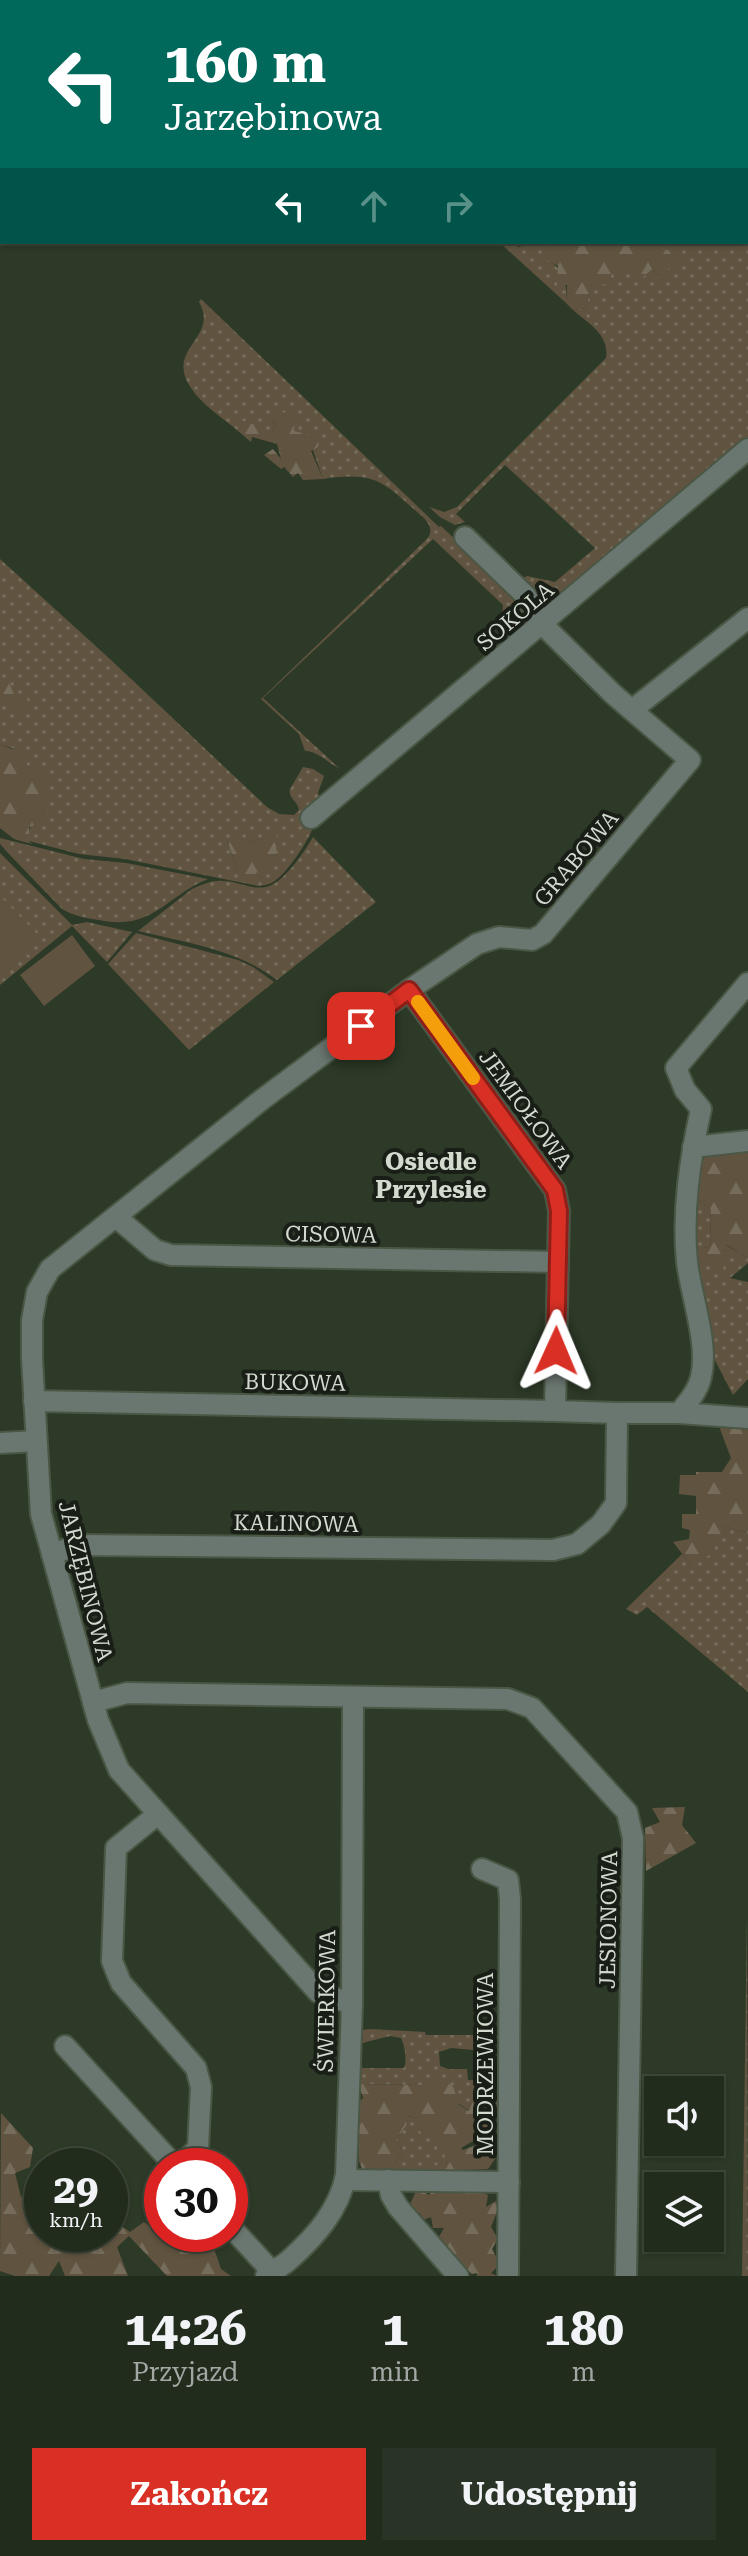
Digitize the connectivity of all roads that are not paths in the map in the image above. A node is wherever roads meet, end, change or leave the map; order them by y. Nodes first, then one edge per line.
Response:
1 (748, 449) edge
2 (465, 537) dead end
3 (748, 618) edge
4 (543, 625) junction
5 (632, 710) junction
6 (311, 818) dead end
7 (477, 944) joint
8 (748, 983) edge
9 (409, 990) junction
10 (748, 1141) edge
11 (693, 1147) junction
12 (116, 1217) junction
13 (558, 1262) junction
14 (34, 1401) junction
15 (555, 1411) junction
16 (617, 1413) junction
17 (679, 1413) junction
18 (748, 1418) edge
19 (36, 1441) junction
20 (0, 1443) edge
21 (52, 1554) junction
22 (353, 1697) junction
23 (93, 1702) junction
24 (158, 1814) junction
25 (482, 1869) dead end
26 (352, 2004) junction
27 (65, 2046) dead end
28 (161, 2148) edge
29 (198, 2148) edge
30 (345, 2180) junction
31 (388, 2180) junction
32 (509, 2182) junction
33 (248, 2248) edge
34 (271, 2275) edge
35 (458, 2276) edge
36 (508, 2276) edge
37 (626, 2276) edge

1 - 4 street, SOKOLA
2 - 4 street
3 - 5 street
4 - 5 street
4 - 6 street, SOKOLA
5 - 7 street, GRABOWA
7 - 9 street, JARZĘBINOWA
8 - 11 street
9 - 12 street, JARZĘBINOWA
9 - 13 street, JEMIOŁOWA
10 - 11 street
11 - 17 street
12 - 13 street, CISOWA
12 - 14 street, JARZĘBINOWA
13 - 15 street, JEMIOŁOWA
14 - 15 street, BUKOWA
14 - 19 street, JARZĘBINOWA
15 - 16 street
16 - 17 street
16 - 21 street, KALINOWA
17 - 18 street
19 - 20 street
19 - 21 street, JARZĘBINOWA
21 - 23 street, JARZĘBINOWA
22 - 23 street, JESIONOWA
22 - 26 street, ŚWIERKOWA
22 - 37 street, JESIONOWA
23 - 24 street, JARZĘBINOWA
24 - 26 street, JARZĘBINOWA
24 - 29 street
25 - 32 street, MODRZEWIOWA
26 - 30 street, ŚWIERKOWA
27 - 28 street
30 - 31 street
30 - 34 street, ŚWIERKOWA
31 - 32 street
31 - 35 street
32 - 36 street, MODRZEWIOWA
33 - 34 street

